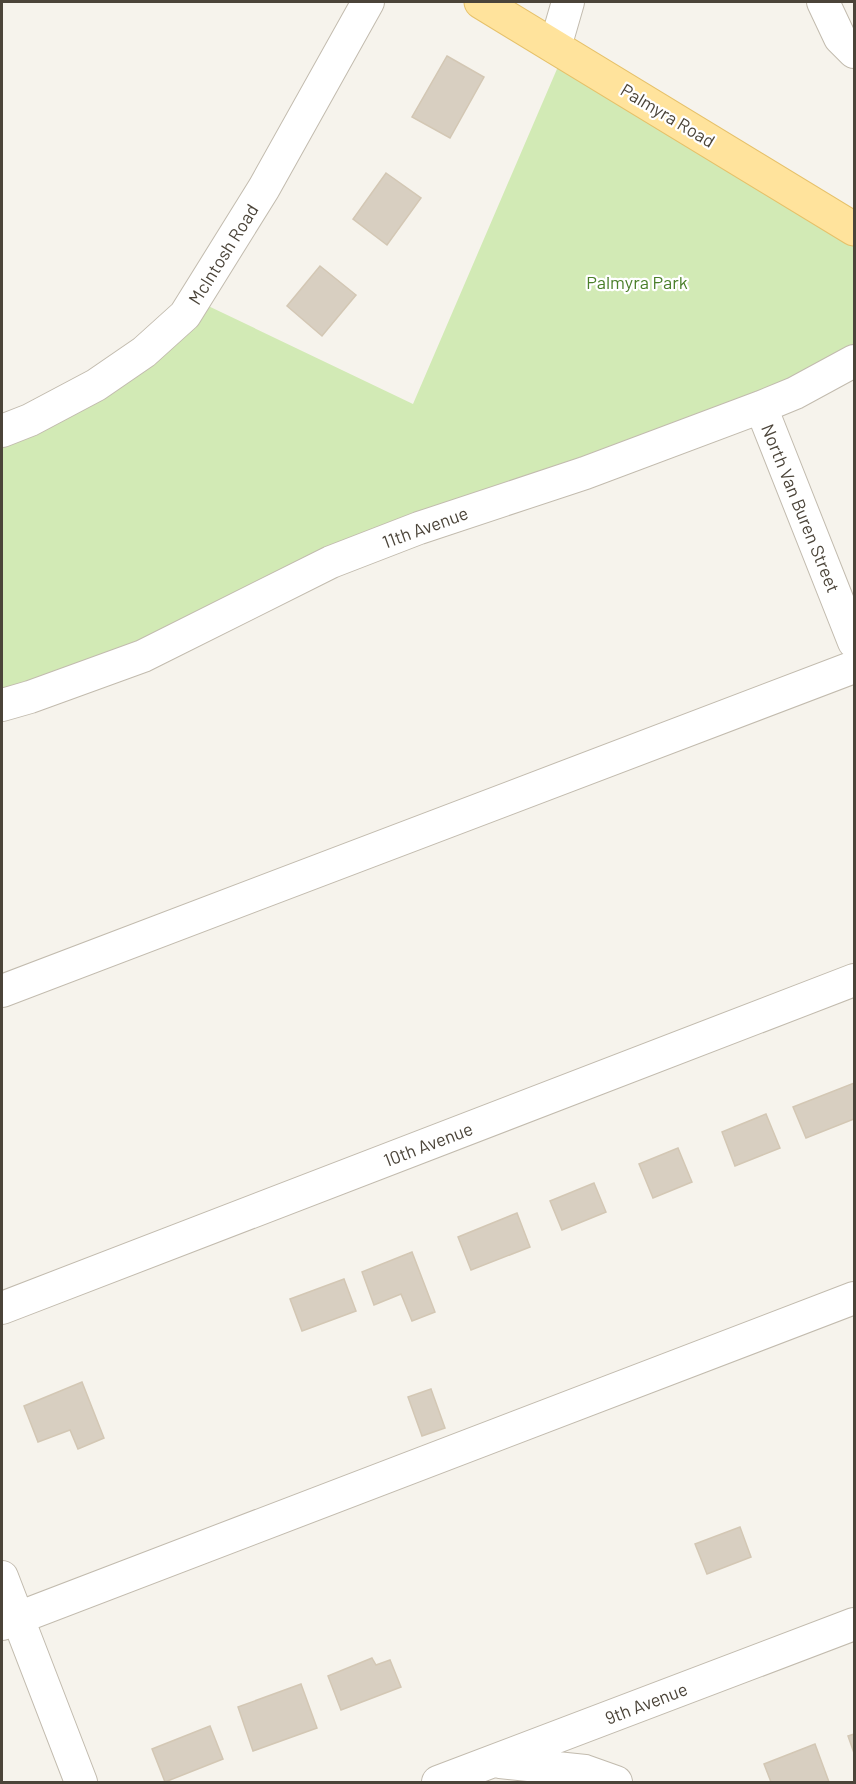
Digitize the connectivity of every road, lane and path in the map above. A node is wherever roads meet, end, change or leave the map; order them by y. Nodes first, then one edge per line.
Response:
1 (368, 2) edge
2 (481, 2) edge
3 (568, 2) edge
4 (822, 2) edge
5 (555, 47) junction
6 (855, 52) edge
7 (855, 229) edge
8 (855, 361) edge
9 (761, 407) junction
10 (2, 431) edge
11 (855, 642) edge
12 (855, 667) edge
13 (2, 705) edge
14 (855, 980) edge
15 (2, 990) edge
16 (855, 1298) edge
17 (2, 1308) edge
18 (2, 1577) edge
19 (9, 1621) edge
20 (855, 1624) edge
21 (493, 1761) junction
22 (81, 1782) edge
23 (438, 1782) edge
24 (615, 1782) edge

1 - 10 street, McIntosh Road
2 - 5 main road, Palmyra Road
3 - 5 street
4 - 6 street
5 - 7 main road, Palmyra Road
8 - 9 street, 11th Avenue
9 - 11 street, North Van Buren Street
9 - 13 street, 11th Avenue
12 - 15 street
14 - 17 street, 10th Avenue
16 - 19 street
18 - 19 street
19 - 22 street
20 - 21 street, 9th Avenue
21 - 23 street, 9th Avenue
21 - 24 street

